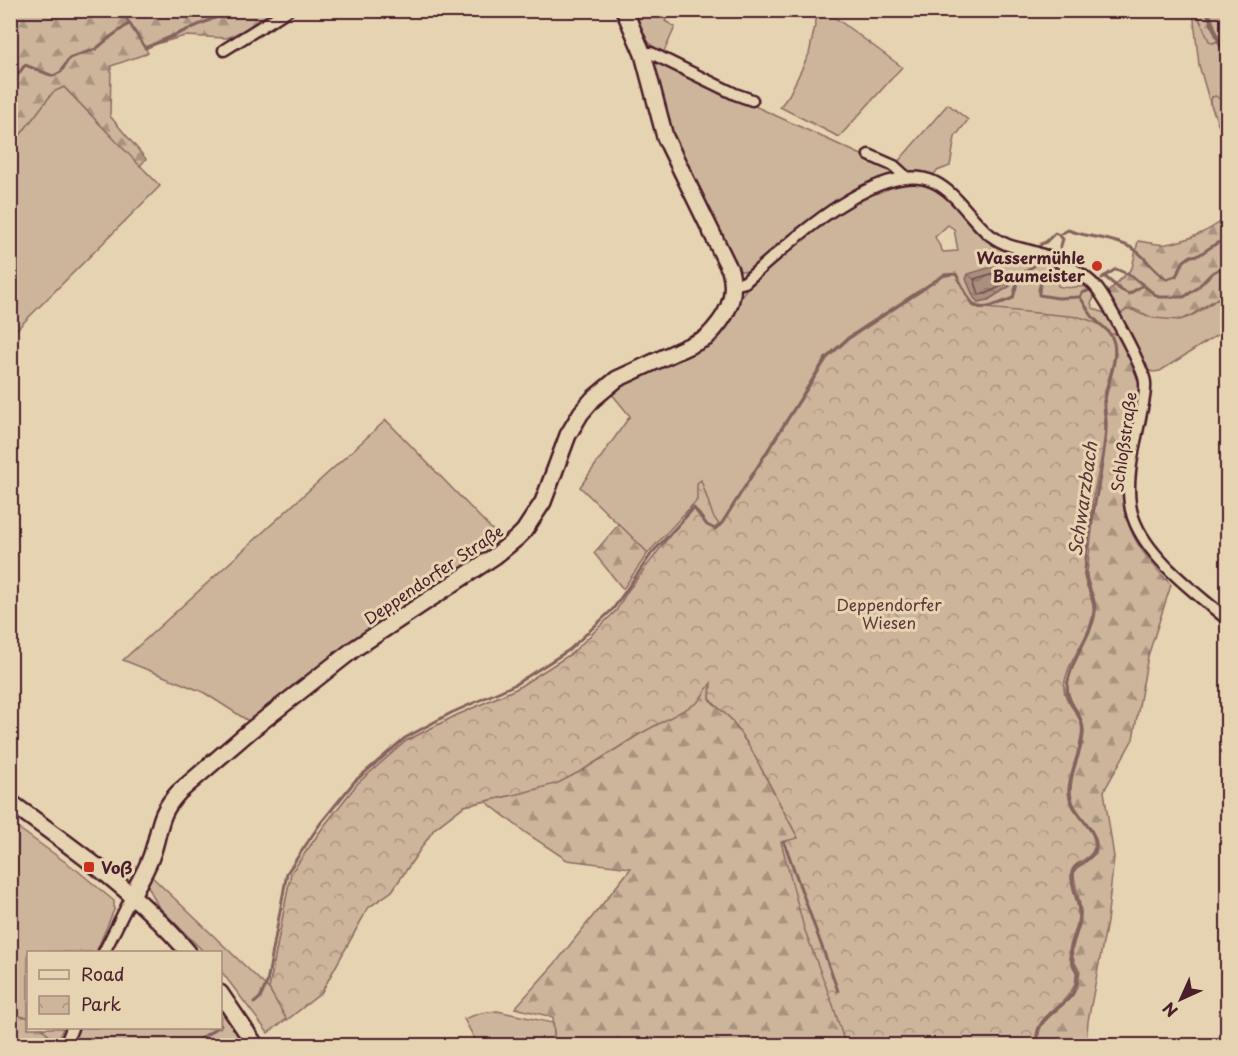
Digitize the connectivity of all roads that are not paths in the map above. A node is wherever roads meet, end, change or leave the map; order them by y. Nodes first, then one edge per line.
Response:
1 (288, 10) edge
2 (624, 10) edge
3 (224, 50) dead end
4 (643, 54) junction
5 (752, 100) dead end
6 (869, 154) dead end
7 (906, 177) junction
8 (734, 285) junction
9 (1227, 620) edge
10 (10, 802) edge
11 (132, 896) junction
12 (104, 951) edge
13 (187, 951) edge
14 (222, 996) edge
15 (72, 1029) edge
16 (65, 1046) edge
17 (256, 1046) edge

1 - 3 street
2 - 4 street
4 - 5 street
4 - 8 street
6 - 7 street, Schloßstraße
7 - 8 street
7 - 9 street, Schloßstraße
8 - 11 street, Deppendorfer Straße
10 - 11 street
11 - 12 street
11 - 13 street
14 - 17 street
15 - 16 street

